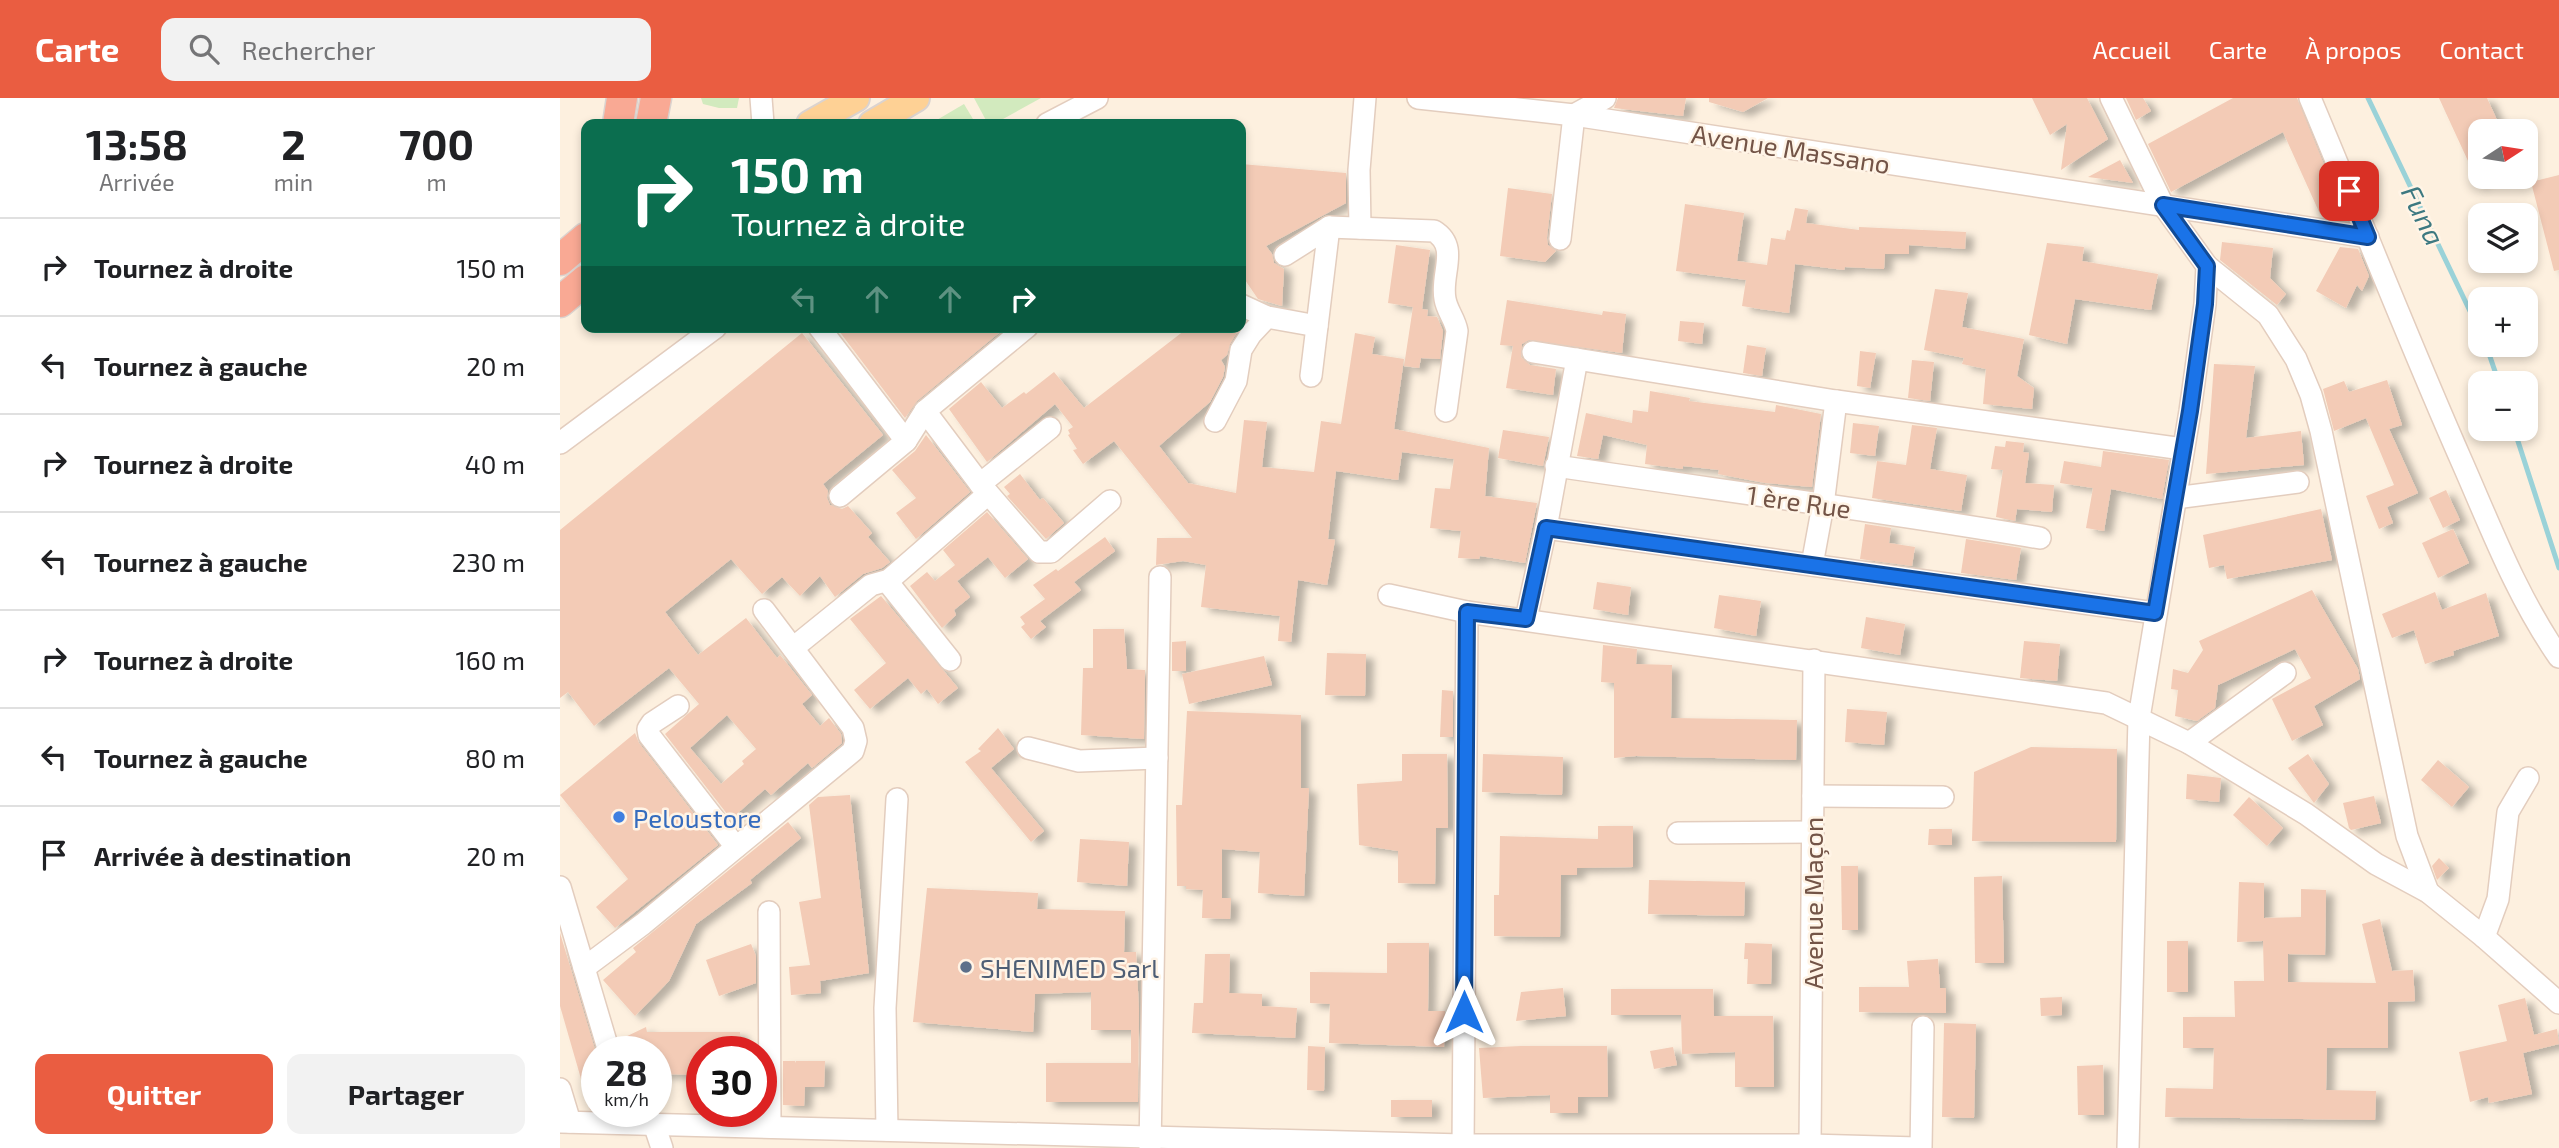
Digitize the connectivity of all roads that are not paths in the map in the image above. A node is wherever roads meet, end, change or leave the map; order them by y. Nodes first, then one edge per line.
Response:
1 (622, 98) edge
2 (761, 98) edge
3 (856, 98) edge
4 (916, 98) edge
5 (1097, 98) edge
6 (1365, 98) edge
7 (1418, 98) edge
8 (1605, 98) edge
9 (2111, 98) edge
10 (2310, 98) edge
11 (1574, 114) junction
12 (619, 119) edge
13 (763, 119) edge
14 (819, 119) edge
15 (880, 119) edge
16 (1057, 119) edge
17 (2163, 205) junction
18 (1329, 227) junction
19 (1360, 228) junction
20 (2368, 237) junction
21 (1560, 239) dead end
22 (581, 242) edge
23 (1285, 255) dead end
24 (560, 260) edge
25 (2207, 266) junction
26 (581, 284) edge
27 (560, 302) edge
28 (1246, 307) edge
29 (1267, 317) junction
30 (1317, 326) junction
31 (708, 333) edge
32 (824, 333) edge
33 (1020, 333) edge
34 (1533, 352) dead end
35 (1577, 359) junction
36 (1311, 376) dead end
37 (1836, 401) junction
38 (925, 411) junction
39 (1446, 411) dead end
40 (1215, 421) dead end
41 (1050, 428) dead end
42 (906, 441) junction
43 (560, 443) edge
44 (2183, 449) junction
45 (1556, 466) junction
46 (2298, 482) dead end
47 (984, 489) junction
48 (840, 496) dead end
49 (2175, 498) junction
50 (1110, 501) dead end
51 (1823, 505) junction
52 (1546, 528) junction
53 (2040, 538) dead end
54 (1812, 565) junction
55 (1160, 577) dead end
56 (889, 580) junction
57 (1389, 596) dead end
58 (765, 610) dead end
59 (1467, 612) junction
60 (2155, 613) junction
61 (1526, 619) junction
62 (793, 648) junction
63 (2559, 657) edge
64 (950, 660) dead end
65 (1814, 660) junction
66 (2285, 673) dead end
67 (677, 706) dead end
68 (2139, 718) junction
69 (2189, 743) junction
70 (1028, 748) dead end
71 (1157, 758) junction
72 (2528, 778) dead end
73 (1813, 796) junction
74 (1943, 797) dead end
75 (897, 799) dead end
76 (1813, 832) junction
77 (1678, 833) dead end
78 (736, 847) junction
79 (560, 887) edge
80 (2428, 892) junction
81 (769, 912) dead end
82 (2484, 937) junction
83 (584, 968) junction
84 (2559, 1003) edge
85 (1923, 1027) dead end
86 (604, 1036) edge
87 (770, 1036) edge
88 (560, 1089) edge
89 (565, 1122) edge
90 (655, 1127) edge
91 (770, 1127) edge
92 (887, 1130) junction
93 (1150, 1142) edge
94 (1373, 1145) edge
95 (1810, 1145) junction
96 (1463, 1147) edge
97 (662, 1148) edge
98 (1919, 1148) edge
99 (2128, 1148) edge

1 - 12 highway
2 - 13 street
3 - 14 main road
4 - 15 main road
5 - 16 street
6 - 19 street
7 - 11 street, Avenue Massano
8 - 11 street
9 - 17 street
10 - 20 street
11 - 17 street, Avenue Massano
11 - 21 street
17 - 20 street, Avenue Massano
17 - 25 street
18 - 19 street
18 - 23 street
18 - 30 street
19 - 39 street
20 - 63 street
22 - 24 highway
25 - 44 street
25 - 80 street
26 - 27 highway
28 - 29 street
29 - 30 street
29 - 40 street
30 - 36 street
31 - 43 street
32 - 42 street
33 - 38 street
34 - 35 street
35 - 37 street
35 - 45 street
37 - 44 street
37 - 51 street
38 - 42 street
38 - 47 street
41 - 47 street
42 - 48 street
44 - 49 street
45 - 51 street, 1 ère Rue
45 - 52 street
46 - 49 street
47 - 50 street
47 - 56 street
49 - 60 street
51 - 53 street, 1 ère Rue
51 - 54 street
52 - 54 street
52 - 61 street
54 - 60 street
55 - 71 street
56 - 62 street
56 - 64 street
57 - 59 street
58 - 62 street
59 - 61 street
59 - 96 street
60 - 68 street
61 - 65 street
62 - 78 street
65 - 68 street
65 - 73 street, Avenue Maçon
66 - 69 street
67 - 78 street
68 - 69 street
68 - 99 street
69 - 80 street
70 - 71 street
71 - 93 street
72 - 82 street
73 - 74 street
73 - 76 street, Avenue Maçon
75 - 92 street
76 - 77 street
76 - 95 street, Avenue Maçon
78 - 83 street
79 - 83 street
80 - 82 street
81 - 87 street
82 - 84 street
83 - 86 street
85 - 98 street
88 - 89 street
90 - 97 street
91 - 92 street
92 - 93 street
93 - 94 street
94 - 96 street
95 - 96 street
95 - 98 street

